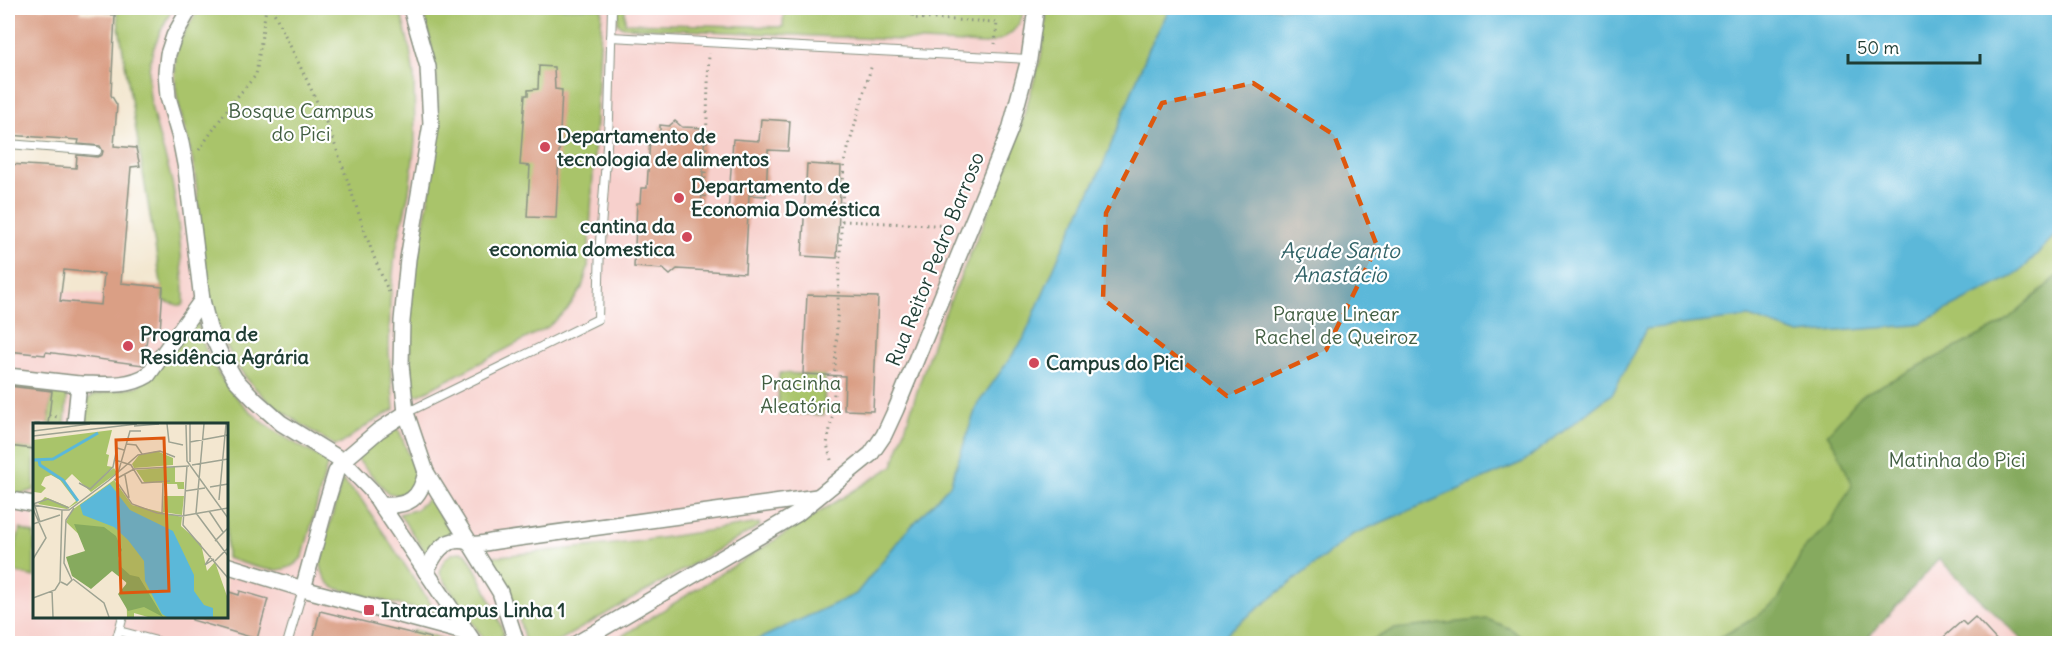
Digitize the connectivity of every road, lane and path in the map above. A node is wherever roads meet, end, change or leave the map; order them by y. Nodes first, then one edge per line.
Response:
1 (190, 8) edge
2 (266, 8) edge
3 (272, 8) edge
4 (411, 8) edge
5 (612, 8) edge
6 (1036, 8) edge
7 (913, 15) dead end
8 (611, 37) junction
9 (709, 42) junction
10 (995, 44) dead end
11 (876, 51) junction
12 (1029, 58) junction
13 (8, 144) edge
14 (97, 151) dead end
15 (186, 169) junction
16 (704, 208) dead end
17 (842, 221) junction
18 (957, 226) dead end
19 (202, 300) junction
20 (402, 321) junction
21 (8, 376) edge
22 (80, 384) junction
23 (406, 413) junction
24 (75, 423) edge
25 (831, 460) dead end
26 (342, 461) junction
27 (426, 472) junction
28 (817, 497) junction
29 (8, 499) edge
30 (33, 504) edge
31 (381, 505) junction
32 (472, 544) junction
33 (228, 566) edge
34 (426, 572) junction
35 (303, 589) junction
36 (122, 618) edge
37 (119, 631) junction
38 (471, 638) edge
39 (115, 644) edge
40 (168, 644) edge
41 (286, 644) edge
42 (517, 644) edge
43 (576, 644) edge

1 - 15 street
2 - 15 path
3 - 20 path
4 - 20 street
5 - 8 lane
6 - 12 street, Rua Reitor Pedro Barroso
7 - 10 path
8 - 9 lane
8 - 23 lane
9 - 11 lane
9 - 16 path
11 - 12 lane
11 - 17 path
12 - 28 street, Rua Reitor Pedro Barroso
13 - 14 lane
15 - 19 street
17 - 18 path
17 - 25 path
19 - 22 street
19 - 26 street
20 - 23 street
21 - 22 street
22 - 24 street
23 - 26 street
23 - 27 street
26 - 31 street
26 - 35 street
27 - 31 street
27 - 32 street
28 - 32 street
28 - 43 street, Rua Reitor Pedro Barroso
29 - 30 street
31 - 34 street
32 - 34 street
32 - 42 street
33 - 35 street
34 - 38 street
35 - 38 street
35 - 41 lane
36 - 37 lane
37 - 39 lane
37 - 40 lane

